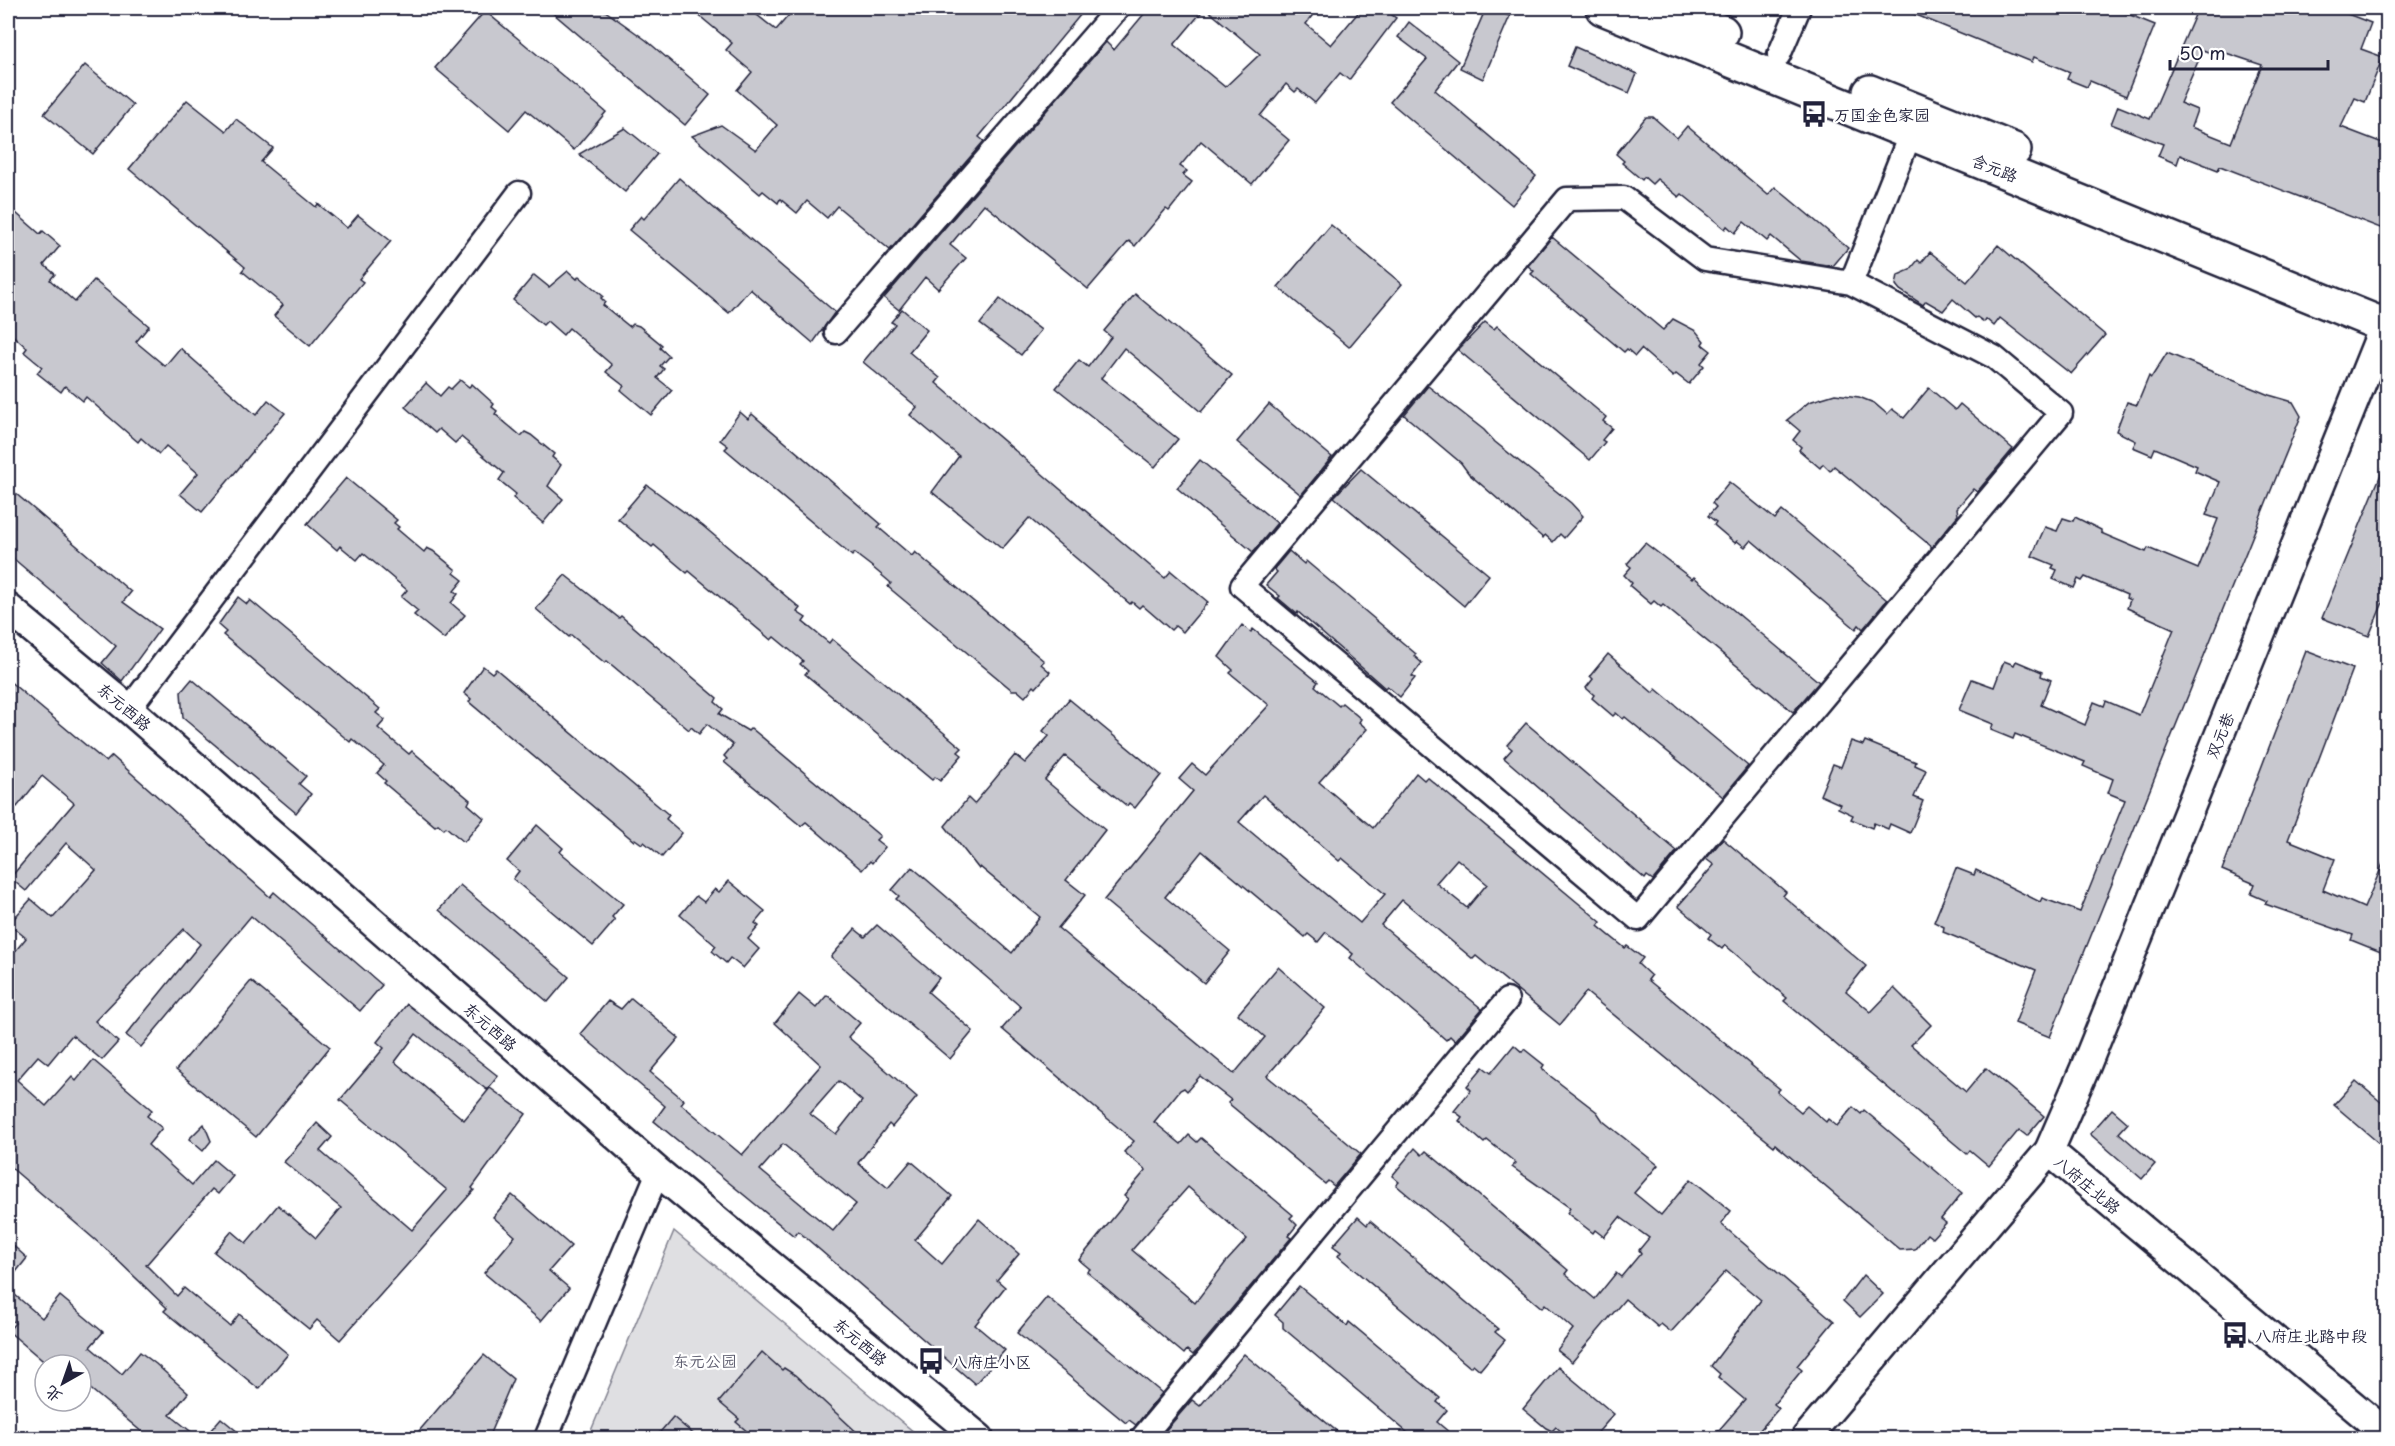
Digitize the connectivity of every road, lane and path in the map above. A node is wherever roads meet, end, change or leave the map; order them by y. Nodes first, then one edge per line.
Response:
1 (1118, 8) edge
2 (1603, 8) edge
3 (1665, 8) edge
4 (1799, 8) edge
5 (1779, 56) junction
6 (1915, 122) junction
7 (519, 193) dead end
8 (1851, 283) junction
9 (2387, 318) edge
10 (836, 332) dead end
11 (8, 608) edge
12 (129, 709) junction
13 (1507, 1000) dead end
14 (2049, 1151) junction
15 (658, 1172) junction
16 (2388, 1435) edge
17 (546, 1438) edge
18 (979, 1438) edge
19 (1142, 1438) edge
20 (1806, 1438) edge

1 - 10 street
2 - 6 main road, 含元路
3 - 5 main road, 含元路
4 - 5 street
5 - 6 main road, 含元路
6 - 8 street
6 - 9 main road, 含元路
7 - 12 street
8 - 8 street
9 - 14 street, 双元巷
11 - 12 street, 东元西路
12 - 15 street, 东元西路
13 - 19 street
14 - 16 street, 八府庄北路
14 - 20 street, 八府庄北路
15 - 17 street
15 - 18 street, 东元西路

